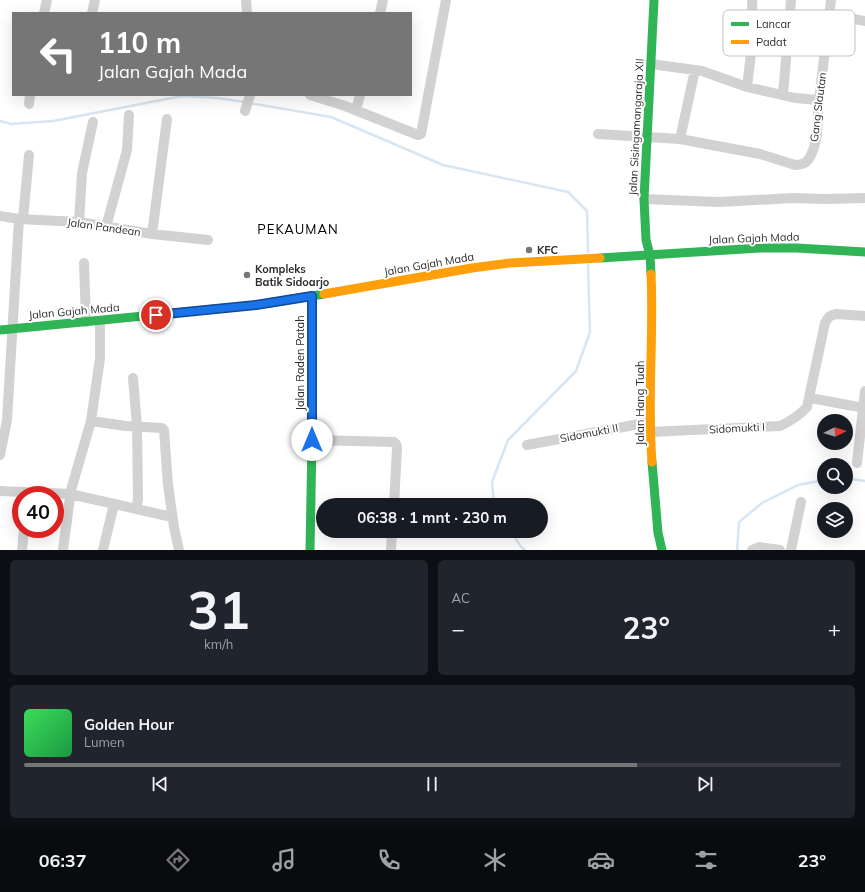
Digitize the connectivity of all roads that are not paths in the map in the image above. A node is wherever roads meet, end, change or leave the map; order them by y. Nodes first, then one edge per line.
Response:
1 (47, 0) edge
2 (95, 0) edge
3 (246, 0) edge
4 (383, 0) edge
5 (446, 0) edge
6 (654, 0) edge
7 (752, 0) edge
8 (791, 0) edge
9 (831, 0) edge
10 (752, 10) edge
11 (790, 10) edge
12 (830, 10) edge
13 (44, 12) edge
14 (92, 12) edge
15 (247, 12) edge
16 (380, 12) edge
17 (855, 19) edge
18 (865, 21) edge
19 (751, 56) edge
20 (786, 56) edge
21 (825, 56) edge
22 (651, 64) junction
23 (695, 70) junction
24 (747, 87) junction
25 (783, 95) junction
26 (250, 96) edge
27 (313, 96) edge
28 (360, 96) edge
29 (819, 100) junction
30 (356, 110) junction
31 (245, 111) dead end
32 (129, 115) dead end
33 (167, 119) dead end
34 (93, 122) dead end
35 (598, 134) dead end
36 (646, 136) junction
37 (680, 139) junction
38 (29, 155) dead end
39 (865, 198) edge
40 (644, 199) junction
41 (0, 216) edge
42 (21, 219) junction
43 (79, 222) junction
44 (106, 227) junction
45 (152, 234) junction
46 (208, 240) dead end
47 (865, 252) edge
48 (650, 255) junction
49 (84, 263) dead end
50 (312, 296) junction
51 (865, 316) edge
52 (100, 321) junction
53 (86, 322) junction
54 (12, 329) junction
55 (0, 330) edge
56 (133, 378) dead end
57 (865, 391) edge
58 (810, 398) junction
59 (864, 408) edge
60 (91, 421) junction
61 (650, 422) junction
62 (137, 426) junction
63 (650, 432) junction
64 (312, 440) junction
65 (527, 445) dead end
66 (0, 455) edge
67 (857, 463) dead end
68 (0, 491) edge
69 (12, 492) edge
70 (64, 494) edge
71 (70, 494) junction
72 (394, 498) edge
73 (801, 502) dead end
74 (114, 504) junction
75 (136, 510) junction
76 (172, 517) junction
77 (23, 538) edge
78 (392, 538) edge
79 (752, 549) edge
80 (22, 550) edge
81 (63, 550) edge
82 (103, 550) edge
83 (179, 550) edge
84 (310, 550) edge
85 (391, 550) edge
86 (662, 550) edge
87 (780, 550) edge
88 (790, 550) edge

1 - 13 street
2 - 14 street
3 - 15 street
4 - 16 street
5 - 30 street
6 - 22 main road, Jalan Sisingamangaraja XII
7 - 10 street
8 - 11 street
9 - 12 street, Gang Slautan
17 - 18 street
19 - 24 street
20 - 25 street
21 - 29 street, Gang Slautan
22 - 23 street
22 - 36 main road, Jalan Sisingamangaraja XII
23 - 24 street
23 - 37 street
24 - 25 street
25 - 29 street
26 - 31 street
27 - 30 street
28 - 30 street
29 - 37 street, Gang Slautan
32 - 44 street
33 - 45 street
34 - 43 street
35 - 36 street
36 - 37 street
36 - 40 main road, Jalan Sisingamangaraja XII
38 - 42 street
39 - 40 street
40 - 48 main road, Jalan Sisingamangaraja XII
41 - 42 street, Jalan Pandean
42 - 43 street, Jalan Pandean
42 - 54 street
43 - 44 street, Jalan Pandean
44 - 45 street, Jalan Pandean
45 - 46 street, Jalan Pandean
47 - 48 main road, Jalan Gajah Mada
48 - 50 main road, Jalan Gajah Mada
48 - 61 main road, Jalan Hang Tuah
49 - 53 street
50 - 52 main road, Jalan Gajah Mada
50 - 64 main road, Jalan Raden Patah
51 - 58 street, Sidomukti I
52 - 53 main road, Jalan Gajah Mada
52 - 60 street
53 - 54 main road, Jalan Gajah Mada
54 - 55 main road, Jalan Gajah Mada
54 - 66 street
56 - 62 street
57 - 59 street
58 - 59 street
58 - 63 street, Sidomukti I
59 - 67 street
60 - 62 street
60 - 71 street
61 - 63 main road, Jalan Hang Tuah
61 - 65 street, Sidomukti II
62 - 75 street
62 - 76 street
63 - 86 main road, Jalan Hang Tuah
64 - 72 street
64 - 84 main road, Jalan Raden Patah
68 - 69 street
70 - 71 street
71 - 74 street
71 - 81 street
73 - 88 street
74 - 75 street
74 - 82 street
75 - 76 street
76 - 83 street
77 - 80 street
78 - 85 street
79 - 87 street

